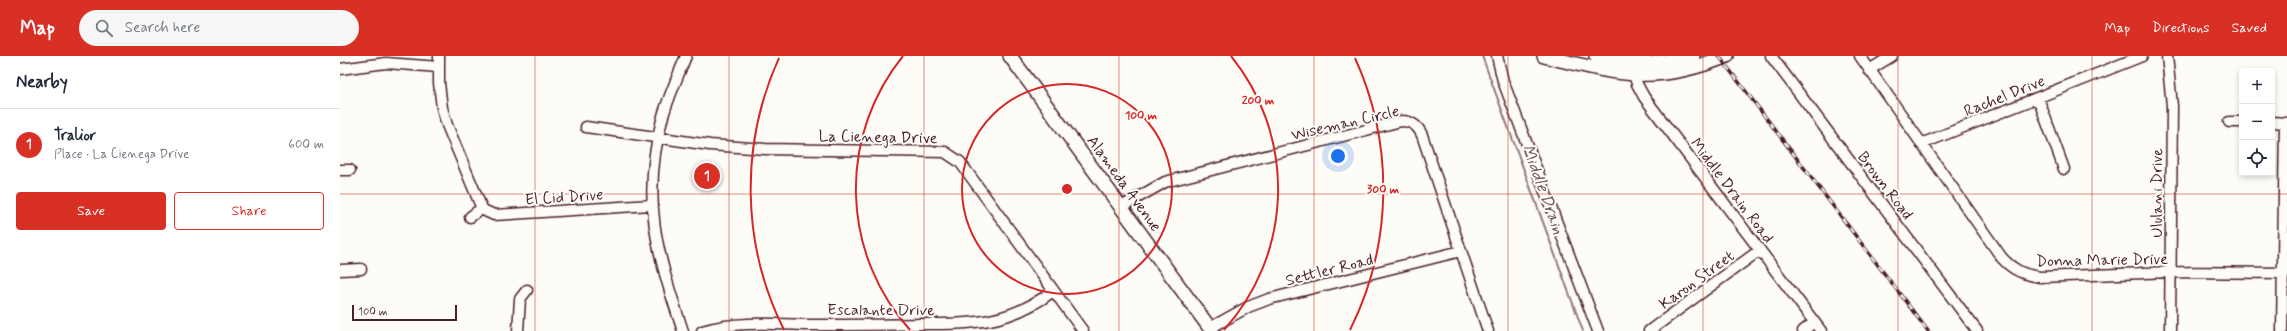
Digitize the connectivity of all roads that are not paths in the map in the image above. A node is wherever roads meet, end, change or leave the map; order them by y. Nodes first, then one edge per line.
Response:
1 (439, 56) edge
2 (686, 56) edge
3 (1010, 56) edge
4 (1497, 56) edge
5 (1544, 56) edge
6 (1596, 56) edge
7 (1693, 56) edge
8 (1726, 56) edge
9 (1772, 56) edge
10 (1860, 56) edge
11 (1892, 56) edge
12 (2142, 56) edge
13 (2167, 56) edge
14 (1631, 62) junction
15 (439, 67) junction
16 (340, 69) edge
17 (1869, 70) junction
18 (1635, 75) junction
19 (2038, 98) junction
20 (2229, 122) dead end
21 (2239, 122) edge
22 (2275, 122) edge
23 (2286, 123) edge
24 (586, 127) dead end
25 (658, 138) junction
26 (1921, 144) junction
27 (2064, 169) dead end
28 (340, 170) edge
29 (350, 170) dead end
30 (651, 205) junction
31 (1121, 207) junction
32 (482, 208) junction
33 (470, 217) dead end
34 (1760, 250) junction
35 (1461, 251) junction
36 (361, 269) dead end
37 (340, 270) edge
38 (2171, 272) junction
39 (2286, 273) edge
40 (528, 290) dead end
41 (1053, 291) junction
42 (1814, 322) junction
43 (1211, 330) edge
44 (518, 331) edge
45 (683, 331) edge
46 (702, 331) edge
47 (1083, 331) edge
48 (1488, 331) edge
49 (1598, 331) edge
50 (1651, 331) edge
51 (1803, 331) edge
52 (1821, 331) edge
53 (1978, 331) edge
54 (2170, 331) edge
55 (2282, 331) edge

1 - 15 street
2 - 25 street
3 - 31 main road, Alameda Avenue
4 - 49 street
5 - 18 main road
6 - 14 main road
7 - 14 main road
8 - 18 main road
9 - 53 street, Brown Road
10 - 17 street, Donna Marie Drive
11 - 17 street
12 - 19 street, Rachel Drive
13 - 38 street, Ululani Drive
14 - 18 street, Middle Drain Road
15 - 16 street
15 - 32 street
17 - 26 street, Donna Marie Drive
18 - 34 street, Middle Drain Road
19 - 26 street, Rachel Drive
19 - 27 street
20 - 21 street
22 - 23 street
23 - 39 street
24 - 25 street, La Cienega Drive
25 - 30 street
25 - 41 street, La Cienega Drive
26 - 38 street, Donna Marie Drive
28 - 29 street
30 - 32 street, El Cid Drive
30 - 45 street
31 - 35 street, Wiseman Circle
31 - 43 main road, Alameda Avenue
32 - 33 street
34 - 42 street, Middle Drain Road
34 - 50 street, Karon Street
35 - 43 street, Settler Road
35 - 48 street, Wiseman Circle
36 - 37 street
38 - 39 street, Donna Marie Drive
38 - 54 street, Ululani Drive
39 - 55 street
40 - 44 street
41 - 46 street, Escalante Drive
41 - 47 street, La Cienega Drive
42 - 51 street
42 - 52 street, Middle Drain Road

